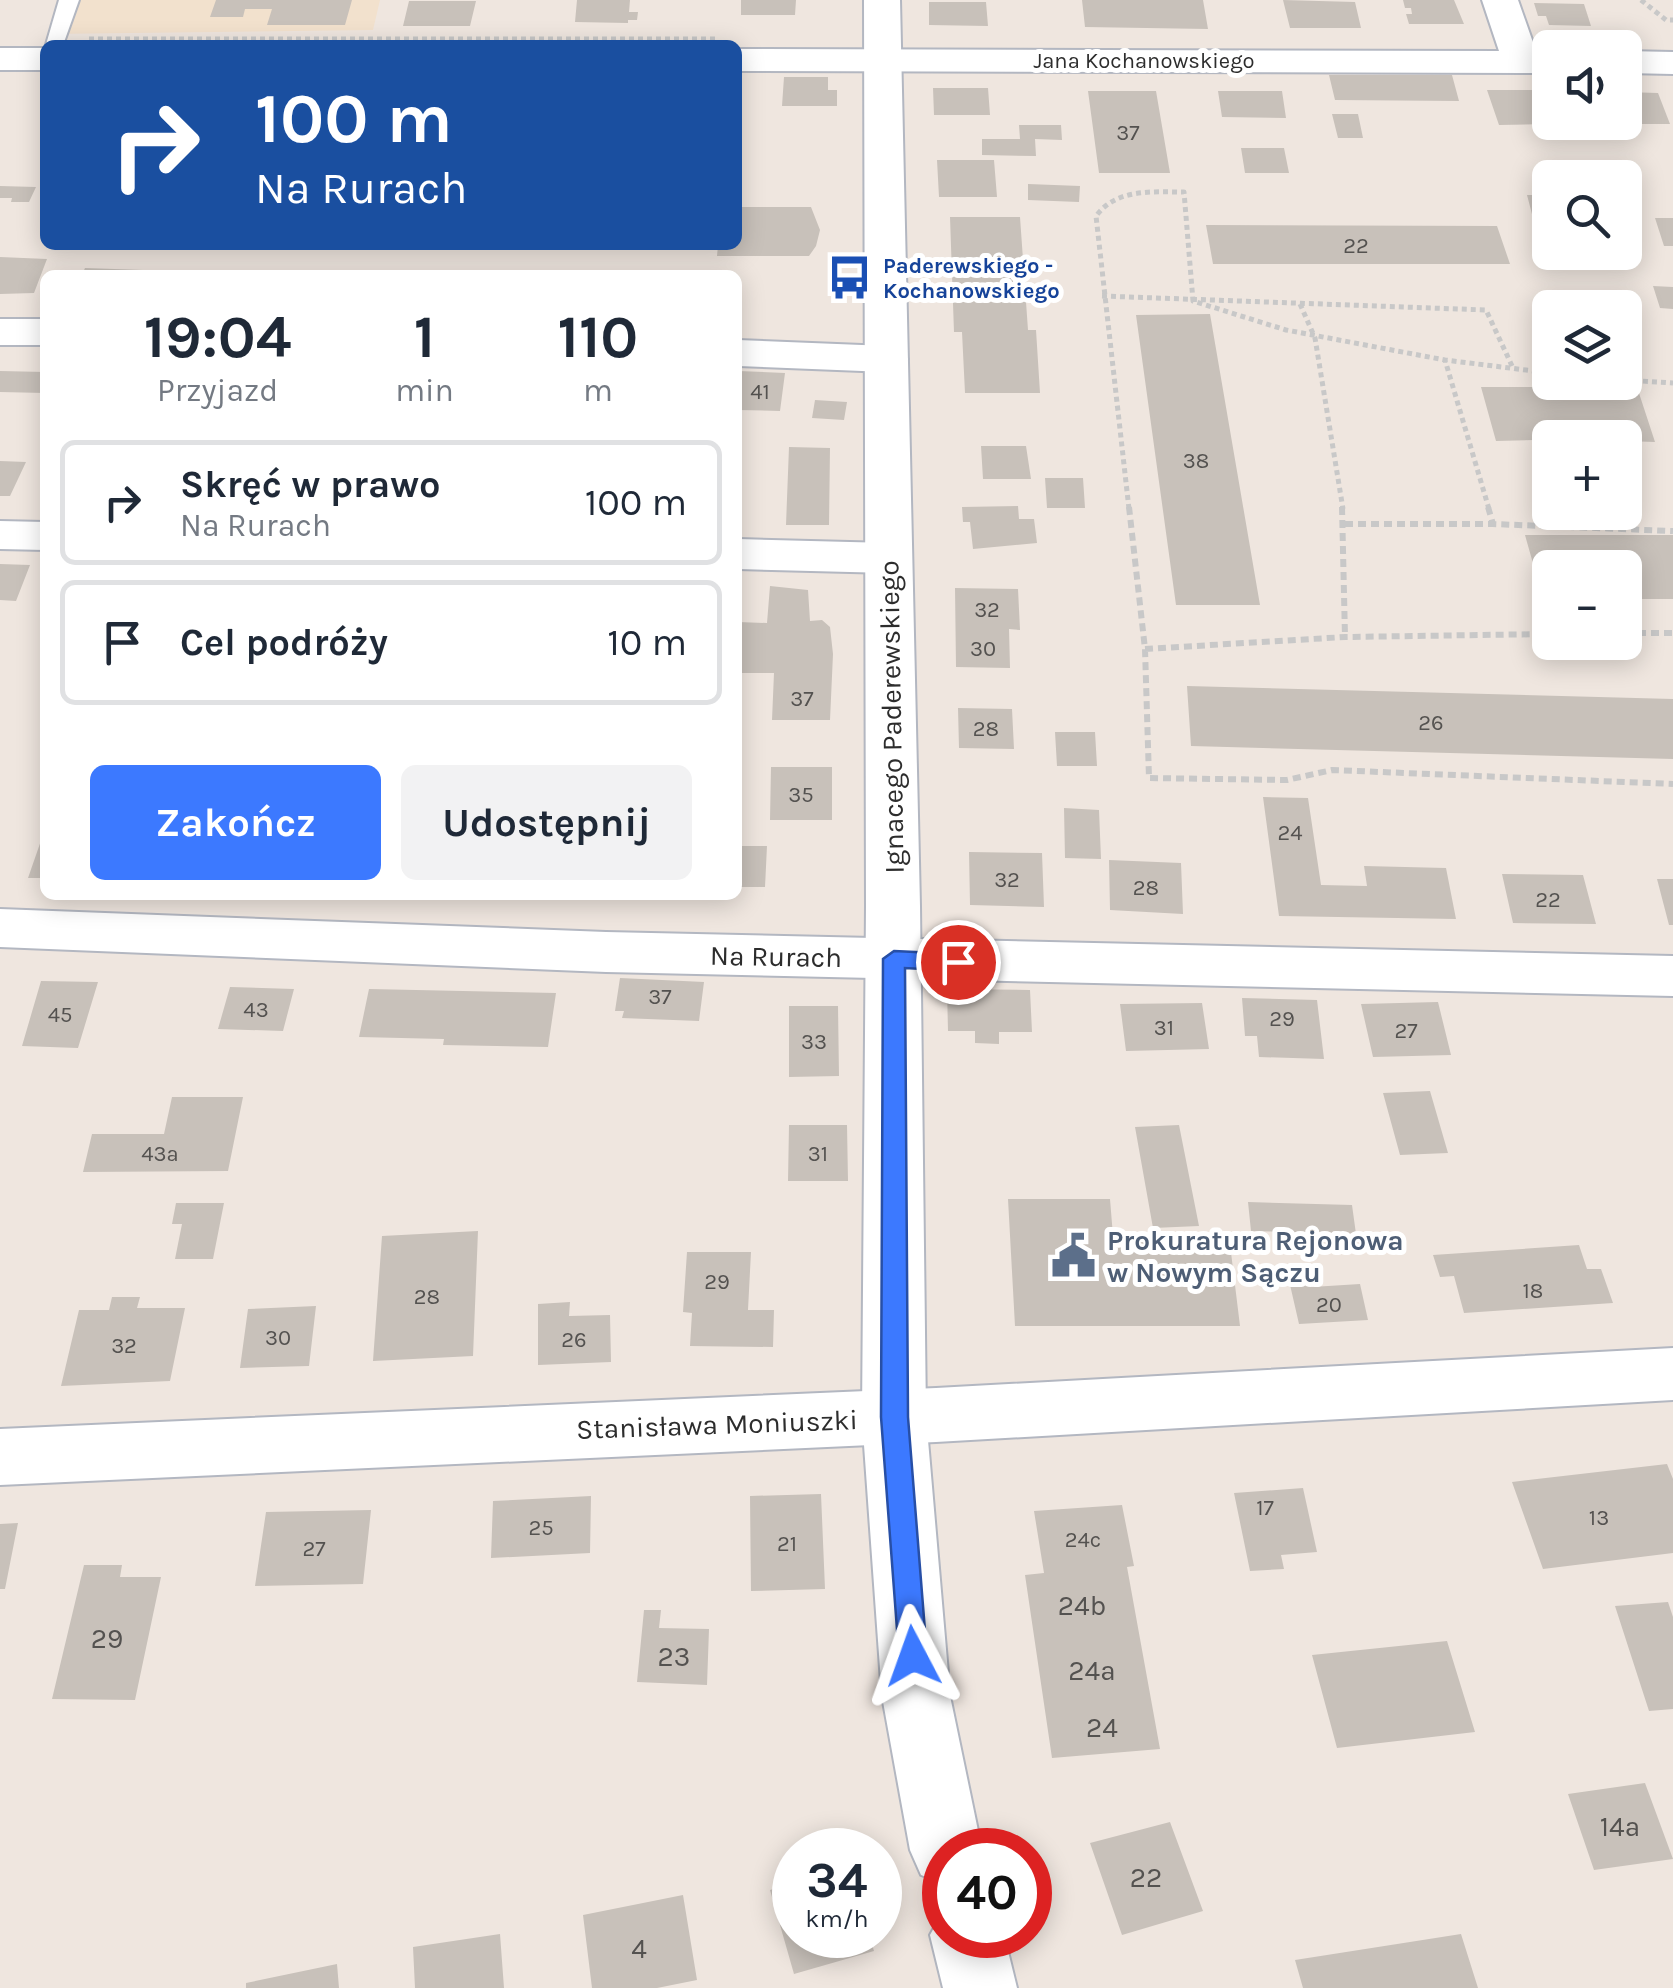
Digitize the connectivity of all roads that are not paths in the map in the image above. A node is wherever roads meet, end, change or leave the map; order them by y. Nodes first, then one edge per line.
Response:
1 (69, 0) edge
2 (882, 0) edge
3 (1500, 0) edge
4 (54, 40) edge
5 (40, 50) edge
6 (742, 50) edge
7 (1532, 55) edge
8 (0, 59) edge
9 (883, 60) junction
10 (1532, 62) edge
11 (1642, 62) edge
12 (1673, 62) edge
13 (0, 332) edge
14 (40, 332) edge
15 (742, 353) edge
16 (886, 358) junction
17 (0, 535) edge
18 (40, 536) edge
19 (742, 554) edge
20 (889, 558) junction
21 (0, 928) edge
22 (894, 959) junction
23 (1673, 976) edge
24 (1673, 1374) edge
25 (894, 1417) junction
26 (0, 1458) edge
27 (942, 1828) edge
28 (973, 1958) edge
29 (980, 1988) edge

1 - 4 lane
2 - 9 street, Ignacego Paderewskiego
3 - 7 street
5 - 8 street
6 - 9 street, Jana Kochanowskiego
9 - 10 street, Jana Kochanowskiego
9 - 16 street, Ignacego Paderewskiego
11 - 12 street
13 - 14 street
15 - 16 street
16 - 20 street, Ignacego Paderewskiego
17 - 18 street
19 - 20 street
20 - 22 street, Ignacego Paderewskiego
21 - 22 street, Na Rurach
22 - 23 street, Na Rurach
22 - 25 street, Ignacego Paderewskiego
24 - 25 street, Stanisława Moniuszki
25 - 26 street, Stanisława Moniuszki
25 - 27 street, Ignacego Paderewskiego
28 - 29 street

